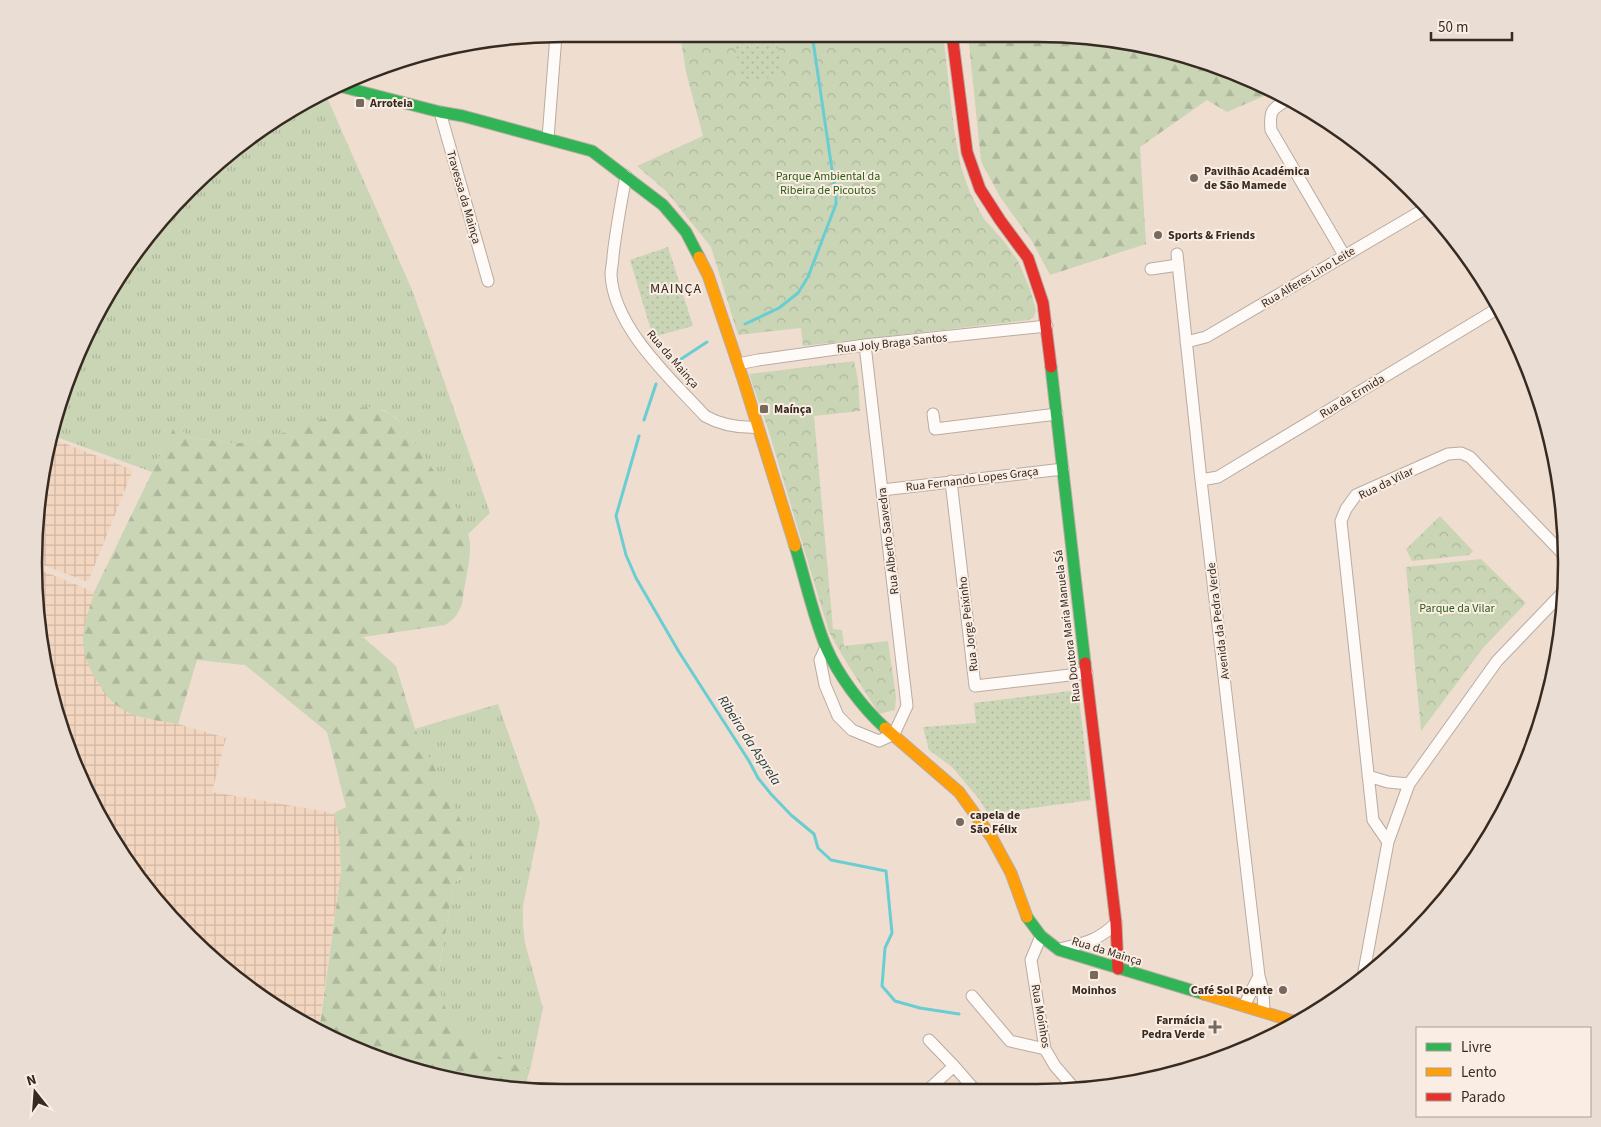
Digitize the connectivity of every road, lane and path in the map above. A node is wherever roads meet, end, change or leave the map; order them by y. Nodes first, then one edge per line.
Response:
1 (555, 42) edge
2 (953, 42) edge
3 (349, 89) edge
4 (1281, 103) edge
5 (440, 112) junction
6 (548, 138) junction
7 (626, 176) junction
8 (1421, 211) edge
9 (1344, 255) junction
10 (1152, 269) dead end
11 (488, 281) dead end
12 (1494, 312) edge
13 (1047, 326) junction
14 (1186, 342) junction
15 (865, 345) junction
16 (738, 364) junction
17 (933, 414) dead end
18 (1057, 414) junction
19 (758, 427) junction
20 (1063, 469) junction
21 (1201, 480) junction
22 (951, 481) junction
23 (882, 490) junction
24 (1558, 548) edge
25 (1557, 598) edge
26 (826, 646) junction
27 (1087, 673) junction
28 (894, 734) junction
29 (1368, 776) junction
30 (1409, 784) junction
31 (1388, 842) junction
32 (1116, 923) junction
33 (1041, 936) junction
34 (1059, 950) junction
35 (1118, 969) junction
36 (1365, 969) edge
37 (1259, 976) junction
38 (972, 996) dead end
39 (1244, 1006) junction
40 (1264, 1012) junction
41 (1289, 1020) edge
42 (928, 1040) dead end
43 (1045, 1049) junction
44 (954, 1066) junction
45 (1069, 1083) edge
46 (934, 1084) edge
47 (969, 1084) edge

1 - 6 street
2 - 13 street, Rua Doutora Maria Manuela Sá
3 - 5 street, Rua da Mainça
4 - 9 street
5 - 6 street, Rua da Mainça
5 - 11 street, Travessa da Mainça
6 - 7 street, Rua da Mainça
7 - 16 street, Rua da Mainça
7 - 19 street, Rua da Mainça
8 - 9 street, Rua Alferes Lino Leite
9 - 14 street, Rua Alferes Lino Leite
10 - 14 street, Avenida da Pedra Verde
12 - 21 street, Rua da Ermida
13 - 15 street, Rua Joly Braga Santos
13 - 18 street, Rua Doutora Maria Manuela Sá
14 - 21 street, Avenida da Pedra Verde
15 - 16 street, Rua Joly Braga Santos
15 - 23 street, Rua Alberto Saavedra
16 - 19 street, Rua da Mainça
17 - 18 street
18 - 20 street, Rua Doutora Maria Manuela Sá
19 - 26 street, Rua da Mainça
20 - 22 street, Rua Fernando Lopes Graça
20 - 27 street, Rua Doutora Maria Manuela Sá
21 - 37 street, Avenida da Pedra Verde
22 - 23 street, Rua Fernando Lopes Graça
22 - 27 street, Rua Jorge Peixinho
23 - 28 street, Rua Alberto Saavedra
24 - 29 street, Rua da Vilar
25 - 30 street
26 - 28 street, Rua da Mainça
26 - 28 street, Rua da Mainça
27 - 32 street, Rua Doutora Maria Manuela Sá
28 - 33 street, Rua da Mainça
29 - 30 street
29 - 31 street, Rua da Vilar
30 - 31 street
31 - 36 street
32 - 34 street
32 - 35 street, Rua Doutora Maria Manuela Sá
33 - 34 street, Rua da Mainça
33 - 43 street, Rua Moínhos
34 - 35 street, Rua da Mainça
35 - 39 street, Rua da Mainça
37 - 39 street
37 - 40 street, Avenida da Pedra Verde
38 - 43 street
39 - 40 street, Rua da Mainça
40 - 41 street, Rua da Mainça
42 - 44 street
43 - 45 street, Rua Moínhos
44 - 46 street
44 - 47 street

